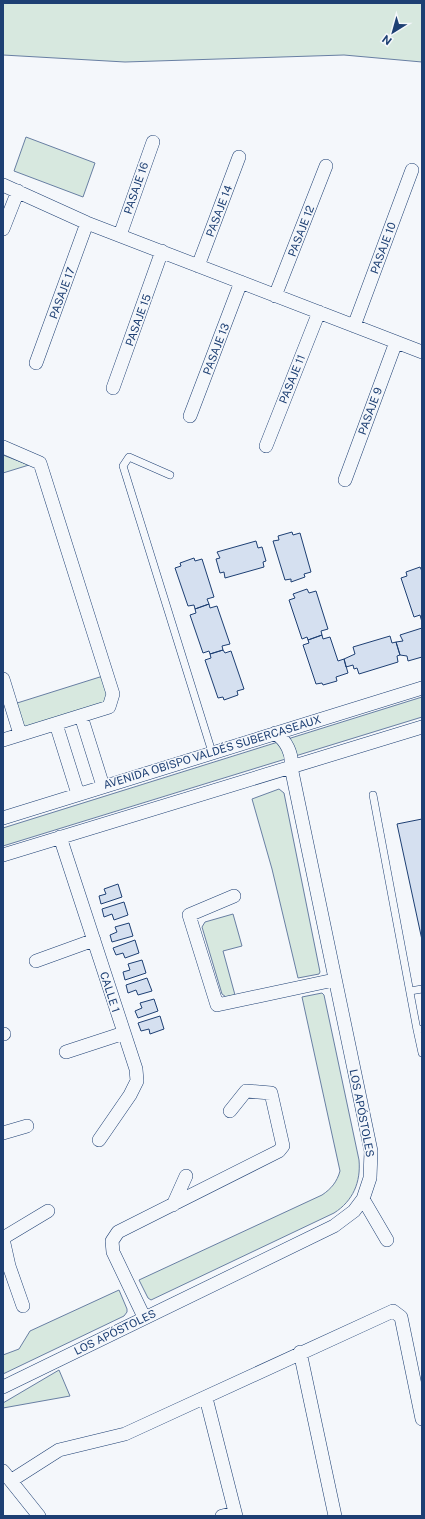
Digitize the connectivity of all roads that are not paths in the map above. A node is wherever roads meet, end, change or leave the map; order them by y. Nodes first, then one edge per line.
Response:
1 (153, 142) dead end
2 (239, 157) dead end
3 (326, 166) dead end
4 (412, 170) dead end
5 (3, 185) edge
6 (18, 191) junction
7 (88, 222) junction
8 (3, 229) edge
9 (120, 235) junction
10 (162, 251) junction
11 (198, 266) junction
12 (241, 282) junction
13 (276, 296) junction
14 (319, 312) junction
15 (354, 326) junction
16 (396, 342) junction
17 (422, 352) edge
18 (36, 363) dead end
19 (113, 388) dead end
20 (190, 416) dead end
21 (266, 446) dead end
22 (3, 448) edge
23 (170, 475) dead end
24 (345, 480) dead end
25 (3, 679) edge
26 (422, 688) edge
27 (80, 716) junction
28 (56, 724) junction
29 (422, 727) edge
30 (275, 733) junction
31 (20, 734) junction
32 (3, 740) edge
33 (212, 752) junction
34 (291, 767) junction
35 (103, 786) junction
36 (78, 794) junction
37 (373, 796) dead end
38 (3, 818) edge
39 (60, 837) junction
40 (3, 855) edge
41 (234, 896) dead end
42 (94, 940) junction
43 (36, 961) dead end
44 (334, 980) junction
45 (422, 989) edge
46 (410, 991) junction
47 (420, 1029) edge
48 (124, 1033) junction
49 (66, 1052) dead end
50 (422, 1053) edge
51 (230, 1111) dead end
52 (27, 1126) dead end
53 (3, 1133) edge
54 (99, 1140) dead end
55 (186, 1176) dead end
56 (363, 1198) junction
57 (172, 1205) junction
58 (48, 1211) dead end
59 (3, 1239) edge
60 (387, 1240) dead end
61 (6, 1267) edge
62 (23, 1306) dead end
63 (144, 1317) junction
64 (300, 1352) junction
65 (3, 1387) edge
66 (206, 1398) junction
67 (422, 1419) edge
68 (7, 1476) edge
69 (236, 1514) edge
70 (39, 1516) edge
71 (222, 1516) edge
72 (335, 1516) edge

1 - 9 street, PASAJE 16
2 - 11 street, PASAJE 14
3 - 13 street, PASAJE 12
4 - 15 street, PASAJE 10
5 - 6 street
6 - 7 street
6 - 8 street
7 - 9 street
7 - 18 street, PASAJE 17
9 - 10 street
10 - 11 street
10 - 19 street, PASAJE 15
11 - 12 street
12 - 13 street
12 - 20 street, PASAJE 13
13 - 14 street
14 - 15 street
14 - 21 street, PASAJE 11
15 - 16 street
16 - 17 street
16 - 24 street, PASAJE 9
22 - 27 street
23 - 33 lane
25 - 31 street
26 - 30 street, AVENIDA OBISPO VALDÉS SUBERCASEAUX
27 - 28 street
27 - 35 street
28 - 31 street
28 - 36 street
29 - 34 street
30 - 33 street, AVENIDA OBISPO VALDÉS SUBERCASEAUX
30 - 34 street, LOS APÓSTOLES
31 - 32 street
33 - 35 street, AVENIDA OBISPO VALDÉS SUBERCASEAUX
34 - 39 street
34 - 44 street, LOS APÓSTOLES
35 - 36 street, AVENIDA OBISPO VALDÉS SUBERCASEAUX
36 - 38 street, AVENIDA OBISPO VALDÉS SUBERCASEAUX
37 - 46 lane
39 - 40 street
39 - 42 street, CALLE 1
41 - 44 street
42 - 43 street
42 - 48 street, CALLE 1
44 - 56 street, LOS APÓSTOLES
45 - 46 lane
46 - 47 lane
47 - 50 lane
48 - 49 street
48 - 54 street, CALLE 1
51 - 57 street
52 - 53 street
55 - 57 street
56 - 60 street
56 - 63 street, LOS APÓSTOLES
57 - 63 street
58 - 59 street
59 - 61 street
61 - 62 street
63 - 65 street, LOS APÓSTOLES
64 - 66 street
64 - 67 street
64 - 72 street
66 - 68 street
66 - 69 street
68 - 70 street
69 - 71 street

